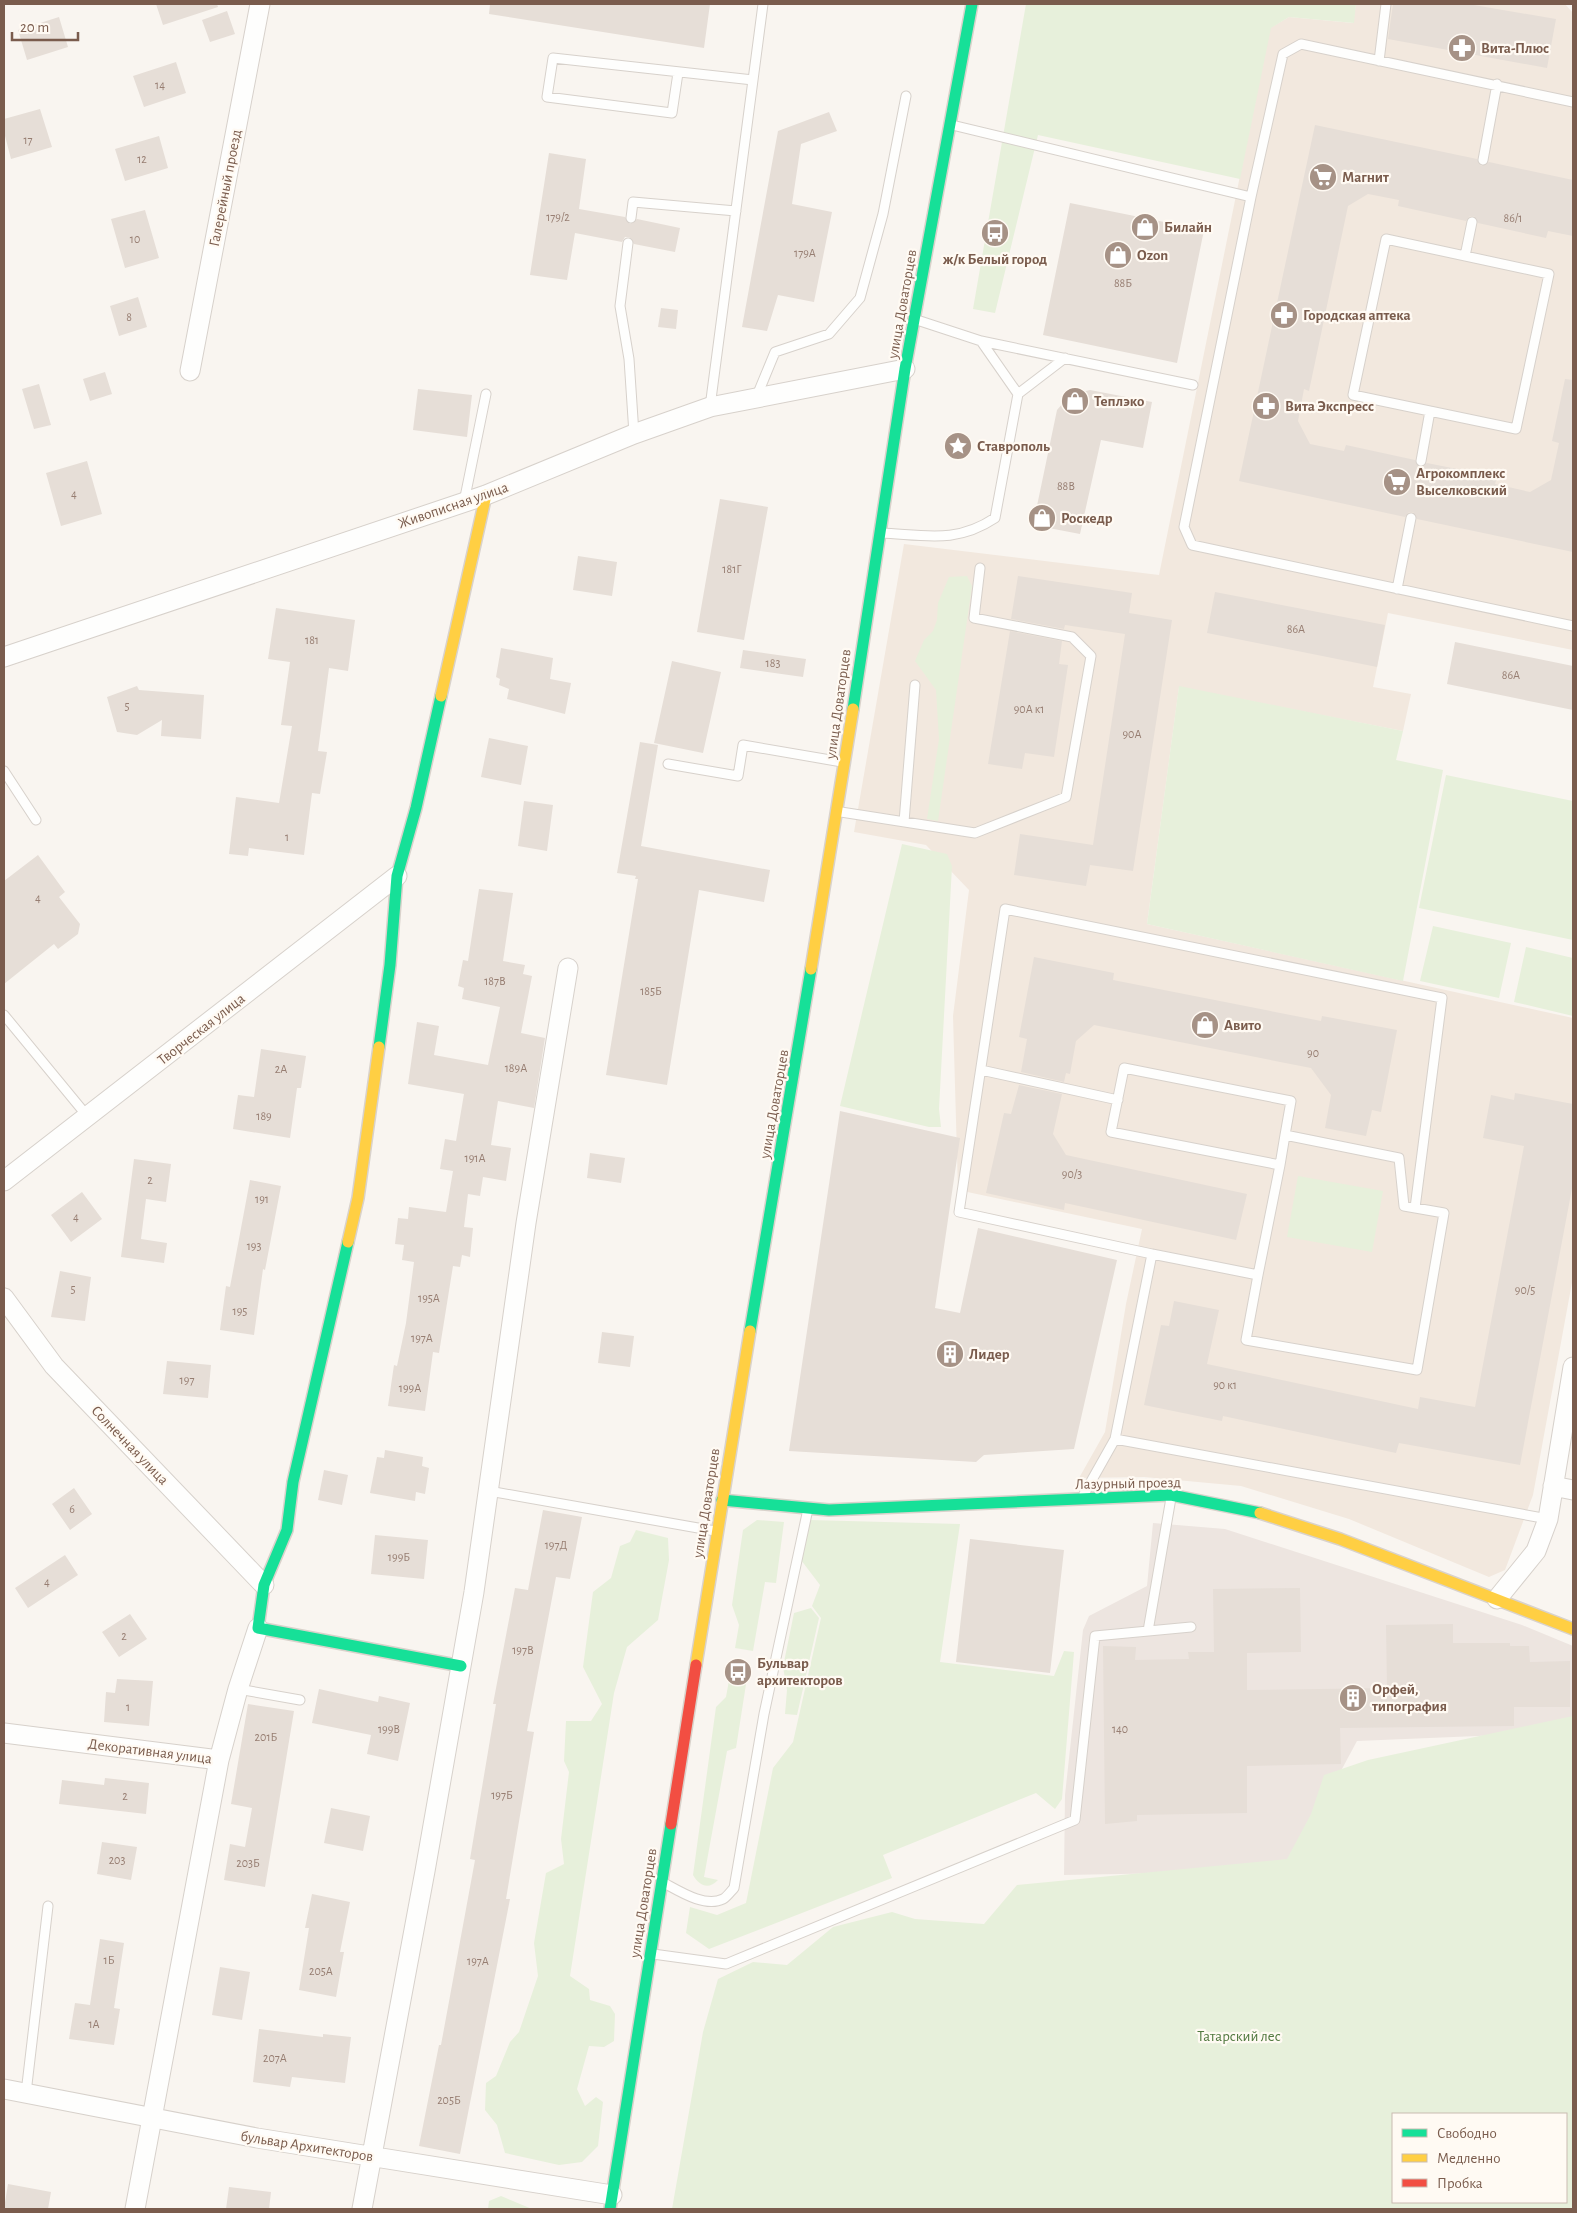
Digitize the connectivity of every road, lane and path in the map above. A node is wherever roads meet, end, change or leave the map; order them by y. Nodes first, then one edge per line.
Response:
1 (260, 4) edge
2 (762, 4) edge
3 (972, 4) edge
4 (1386, 4) edge
5 (1378, 61) junction
6 (678, 73) junction
7 (753, 80) junction
8 (1496, 84) junction
9 (906, 96) dead end
10 (1573, 102) edge
11 (949, 124) junction
12 (1483, 160) dead end
13 (1251, 197) junction
14 (736, 211) junction
15 (631, 218) dead end
16 (1472, 222) dead end
17 (628, 243) dead end
18 (1465, 256) junction
19 (914, 319) junction
20 (981, 341) junction
21 (1065, 358) junction
22 (905, 369) junction
23 (190, 371) dead end
24 (1193, 385) dead end
25 (486, 394) dead end
26 (1018, 394) junction
27 (756, 398) junction
28 (710, 407) junction
29 (1430, 411) junction
30 (634, 434) junction
31 (1421, 462) dead end
32 (486, 496) junction
33 (464, 502) junction
34 (1410, 518) dead end
35 (878, 533) junction
36 (980, 568) dead end
37 (1397, 589) junction
38 (1573, 626) edge
39 (4, 657) edge
40 (916, 685) dead end
41 (845, 763) junction
42 (668, 764) dead end
43 (4, 771) edge
44 (838, 812) junction
45 (36, 820) dead end
46 (904, 822) junction
47 (397, 876) junction
48 (568, 968) dead end
49 (4, 1015) edge
50 (981, 1070) junction
51 (1118, 1100) junction
52 (88, 1117) junction
53 (1285, 1135) junction
54 (1280, 1165) junction
55 (4, 1181) edge
56 (1415, 1208) junction
57 (1152, 1254) junction
58 (1258, 1275) junction
59 (4, 1298) edge
60 (1573, 1367) edge
61 (1115, 1439) junction
62 (1553, 1486) junction
63 (1573, 1490) edge
64 (489, 1491) junction
65 (1171, 1495) junction
66 (1082, 1499) junction
67 (722, 1500) junction
68 (808, 1508) junction
69 (1548, 1518) junction
70 (717, 1532) junction
71 (264, 1585) junction
72 (1497, 1599) junction
73 (1191, 1627) dead end
74 (258, 1628) junction
75 (1573, 1629) edge
76 (1148, 1631) junction
77 (461, 1666) junction
78 (238, 1689) junction
79 (300, 1700) dead end
80 (4, 1733) edge
81 (219, 1760) junction
82 (661, 1882) junction
83 (48, 1906) dead end
84 (650, 1953) junction
85 (4, 2089) edge
86 (26, 2093) junction
87 (152, 2117) junction
88 (372, 2157) junction
89 (611, 2202) edge
90 (135, 2209) edge
91 (362, 2209) edge

1 - 23 street, Галерейный проезд
2 - 7 lane
3 - 11 street, улица Доваторцев
4 - 5 lane
5 - 8 lane
5 - 13 lane
6 - 6 lane
6 - 7 lane
7 - 14 lane
8 - 10 lane
8 - 12 lane
9 - 27 lane
11 - 13 lane
11 - 19 street, улица Доваторцев
13 - 37 lane
14 - 15 lane
14 - 28 lane
16 - 18 lane
17 - 30 lane
18 - 29 lane
18 - 29 lane
19 - 20 lane
19 - 22 street, улица Доваторцев
20 - 21 lane
20 - 26 lane
21 - 24 lane
21 - 26 lane
22 - 27 street, Живописная улица
22 - 35 street, улица Доваторцев
25 - 33 lane
26 - 35 lane
27 - 28 street, Живописная улица
28 - 30 street, Живописная улица
29 - 31 lane
30 - 32 street, Живописная улица
32 - 33 street, Живописная улица
32 - 47 street
33 - 39 street, Живописная улица
34 - 37 lane
35 - 41 street, улица Доваторцев
36 - 46 lane
37 - 38 lane
40 - 46 lane
41 - 42 lane
41 - 44 street, улица Доваторцев
43 - 45 lane
44 - 46 lane
44 - 67 street, улица Доваторцев
47 - 52 street, Творческая улица
47 - 71 street
48 - 64 street
49 - 52 lane
50 - 51 lane
50 - 56 lane
50 - 57 lane
51 - 53 lane
51 - 54 lane
52 - 55 street, Творческая улица
53 - 54 lane
53 - 56 lane
54 - 58 lane
56 - 58 lane
57 - 58 lane
57 - 61 lane
59 - 71 street, Солнечная улица
60 - 62 street
61 - 66 lane
61 - 69 lane
62 - 63 street
62 - 69 street
64 - 70 lane
64 - 77 street
65 - 66 street, Лазурный проезд
65 - 72 street, Лазурный проезд
65 - 76 lane
66 - 68 street, Лазурный проезд
67 - 68 street, Лазурный проезд
67 - 70 street, улица Доваторцев
68 - 82 lane
69 - 72 street
70 - 82 street, улица Доваторцев
71 - 74 street
72 - 75 street, Лазурный проезд
73 - 76 lane
74 - 77 street
74 - 78 street, Декоративная улица
76 - 84 lane
77 - 88 street
78 - 79 lane
78 - 81 street, Декоративная улица
80 - 81 street, Декоративная улица
81 - 87 street
82 - 84 street, улица Доваторцев
83 - 86 lane
84 - 89 street, улица Доваторцев
85 - 86 street, бульвар Архитекторов
86 - 87 street, бульвар Архитекторов
87 - 88 street, бульвар Архитекторов
87 - 90 street
88 - 89 street, бульвар Архитекторов
88 - 91 street

